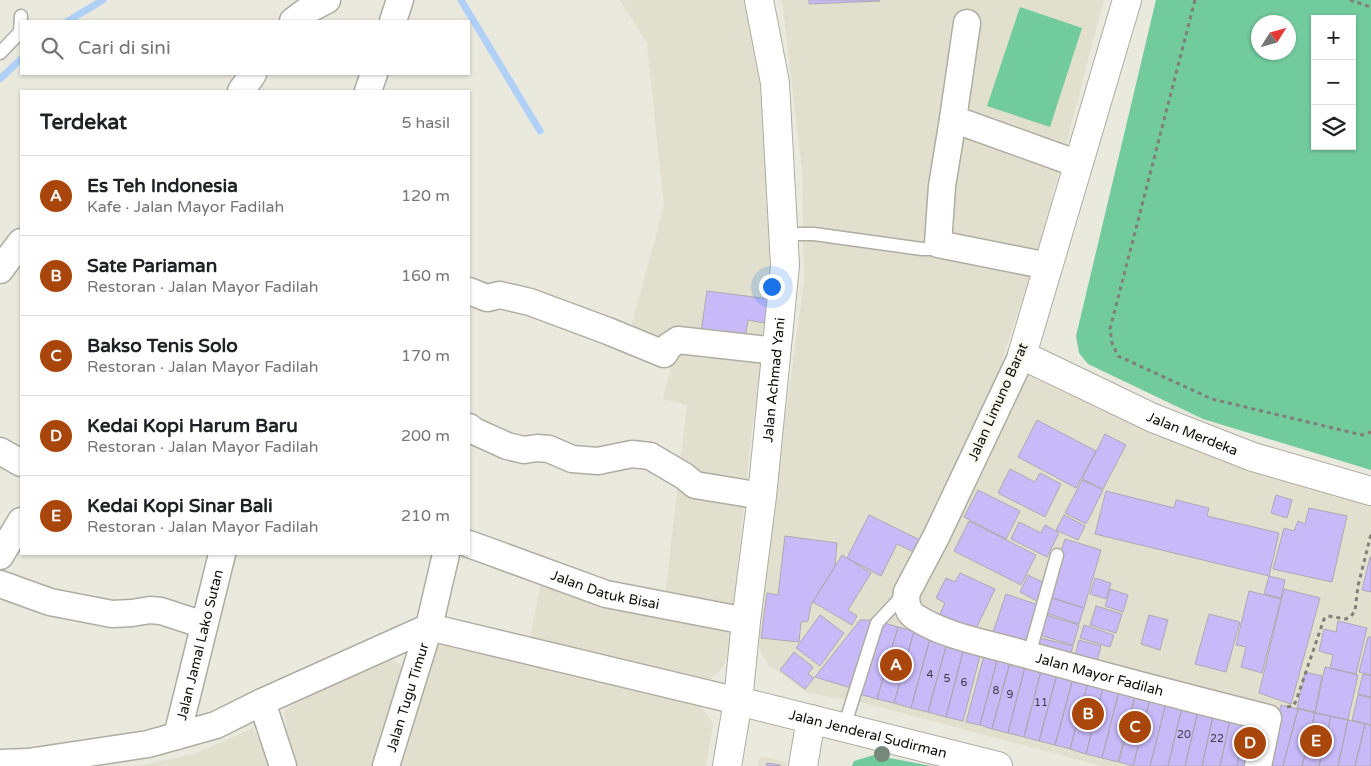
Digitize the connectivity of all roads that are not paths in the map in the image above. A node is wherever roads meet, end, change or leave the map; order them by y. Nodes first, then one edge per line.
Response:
1 (327, 0) edge
2 (400, 0) edge
3 (759, 0) edge
4 (1126, 0) edge
5 (21, 16) dead end
6 (21, 20) edge
7 (294, 20) edge
8 (393, 20) edge
9 (967, 22) dead end
10 (20, 32) edge
11 (0, 53) edge
12 (252, 75) edge
13 (374, 75) edge
14 (242, 90) edge
15 (368, 90) edge
16 (953, 119) junction
17 (1078, 164) junction
18 (783, 234) junction
19 (938, 244) junction
20 (1048, 266) junction
21 (470, 291) edge
22 (776, 350) junction
23 (1022, 355) junction
24 (470, 428) edge
25 (0, 451) edge
26 (20, 462) edge
27 (1371, 492) edge
28 (762, 496) junction
29 (20, 523) edge
30 (470, 544) edge
31 (222, 555) edge
32 (446, 555) edge
33 (1057, 555) dead end
34 (0, 556) edge
35 (0, 584) edge
36 (907, 592) junction
37 (746, 621) junction
38 (204, 625) junction
39 (428, 627) junction
40 (1029, 655) junction
41 (738, 701) junction
42 (262, 702) junction
43 (811, 719) junction
44 (844, 727) junction
45 (176, 736) junction
46 (0, 763) edge
47 (284, 766) edge
48 (386, 766) edge
49 (727, 766) edge
50 (803, 766) edge
51 (998, 766) edge
52 (1258, 766) edge

1 - 7 street
2 - 8 street
3 - 18 street, Jalan Achmad Yani
4 - 17 street, Jalan Limuno Barat
5 - 6 lane
9 - 16 street
10 - 11 lane
12 - 14 street
13 - 15 street
16 - 17 street
16 - 19 street
17 - 20 street, Jalan Limuno Barat
18 - 19 lane
18 - 22 street, Jalan Achmad Yani
19 - 20 street
20 - 23 street, Jalan Limuno Barat
21 - 22 street
22 - 28 street, Jalan Achmad Yani
23 - 27 street, Jalan Merdeka
23 - 36 street, Jalan Limuno Barat
24 - 28 street
25 - 26 street
28 - 37 street, Jalan Achmad Yani
29 - 34 street
30 - 37 street, Jalan Datuk Bisai
31 - 38 street, Jalan Jamal Lako Sutan
32 - 39 street, Jalan Tugu Timur
33 - 40 lane
35 - 38 street
36 - 40 street, Jalan Mayor Fadilah
36 - 44 lane, Jalan Limuno Barat
37 - 41 street, Jalan Achmad Yani
38 - 45 street, Jalan Jamal Lako Sutan
39 - 41 street
39 - 42 street
39 - 48 street, Jalan Tugu Timur
40 - 52 street, Jalan Mayor Fadilah
41 - 43 street, Jalan Jenderal Sudirman
41 - 49 street, Jalan Achmad Yani
42 - 45 street
42 - 47 street
43 - 44 street, Jalan Jenderal Sudirman
43 - 50 street
44 - 51 street, Jalan Jenderal Sudirman
45 - 46 street

